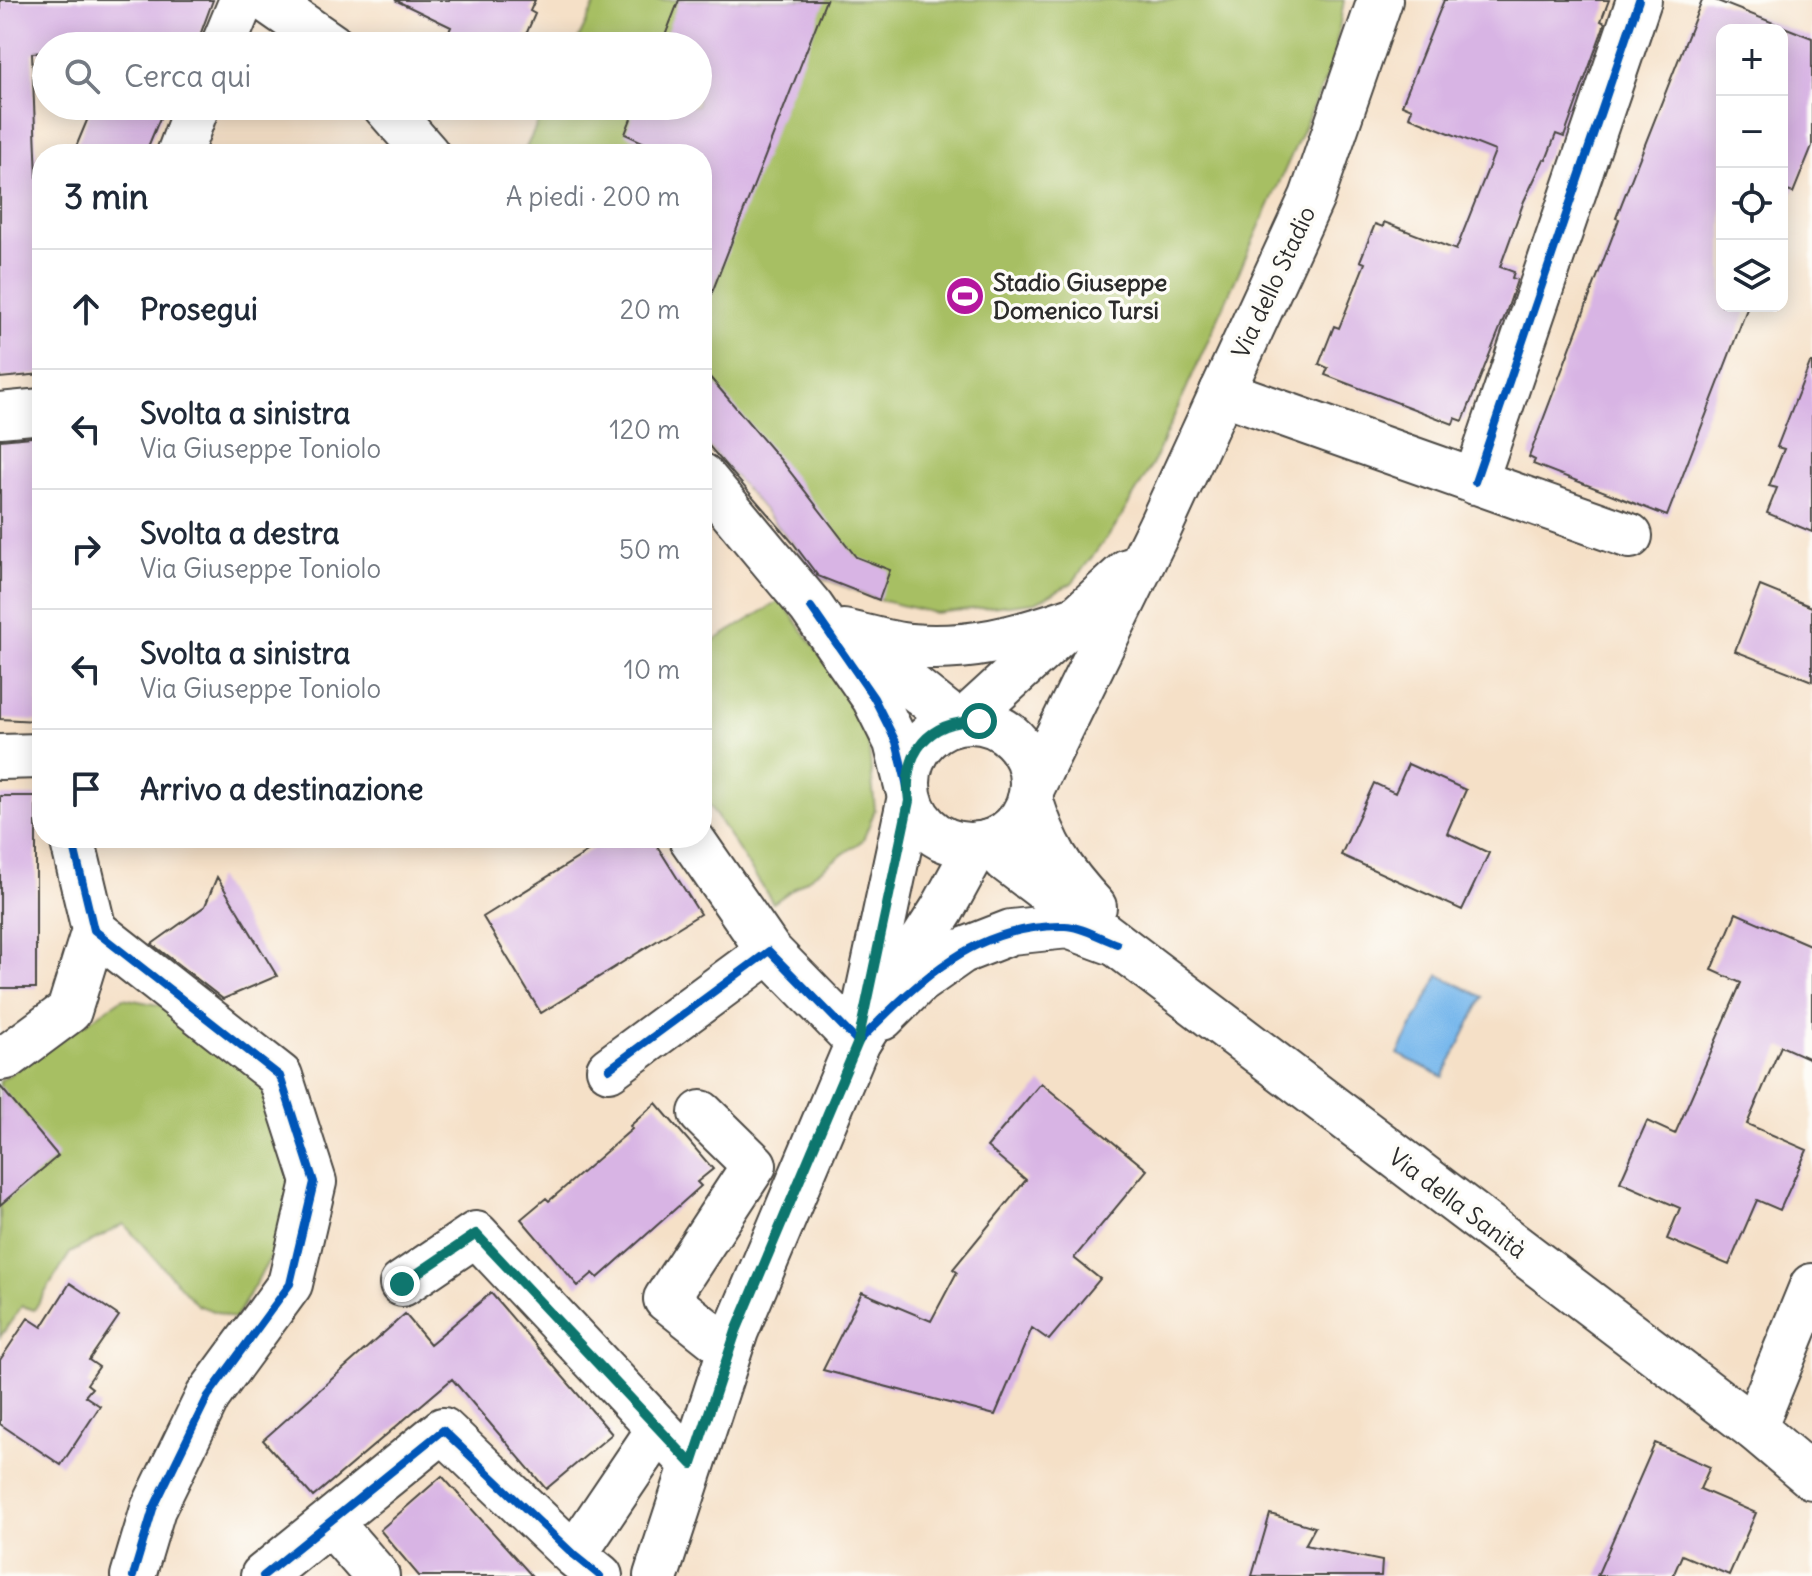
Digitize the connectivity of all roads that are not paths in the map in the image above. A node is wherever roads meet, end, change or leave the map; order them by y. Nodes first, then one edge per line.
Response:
1 (242, 0) edge
2 (266, 0) edge
3 (1380, 0) edge
4 (1639, 0) edge
5 (229, 32) edge
6 (312, 32) edge
7 (192, 120) edge
8 (397, 120) edge
9 (183, 144) edge
10 (418, 144) edge
11 (1222, 392) junction
12 (32, 412) edge
13 (0, 415) edge
14 (1475, 482) junction
15 (712, 488) edge
16 (1630, 536) dead end
17 (1145, 556) junction
18 (1073, 619) junction
19 (827, 620) junction
20 (960, 721) junction
21 (32, 756) edge
22 (0, 757) edge
23 (1031, 793) junction
24 (908, 794) junction
25 (983, 843) junction
26 (74, 848) edge
27 (698, 848) edge
28 (94, 930) junction
29 (1117, 944) junction
30 (769, 951) junction
31 (1162, 978) junction
32 (858, 1042) junction
33 (0, 1058) edge
34 (609, 1069) dead end
35 (701, 1113) dead end
36 (402, 1284) dead end
37 (1812, 1286) edge
38 (729, 1349) junction
39 (1754, 1428) junction
40 (659, 1429) junction
41 (692, 1464) junction
42 (1812, 1477) edge
43 (330, 1522) junction
44 (587, 1566) edge
45 (133, 1576) edge
46 (263, 1576) edge
47 (377, 1576) edge
48 (656, 1576) edge

1 - 5 street
2 - 6 street
3 - 11 street, Via dello Stadio
4 - 14 street
7 - 9 street
8 - 10 street
11 - 14 street
11 - 17 street, Via dello Stadio
12 - 13 street
14 - 16 street
15 - 19 street
17 - 18 street, Via dello Stadio
17 - 23 street, Via dello Stadio
18 - 19 street, Via dello Stadio
18 - 20 street, Via dello Stadio
19 - 20 street
19 - 24 street
20 - 23 street
20 - 24 street
21 - 22 street
23 - 25 street
23 - 31 street, Via della Sanità
24 - 25 street
24 - 32 street
25 - 29 street, Via della Sanità
25 - 32 street
26 - 28 street
27 - 30 street
28 - 33 street
28 - 45 street
29 - 31 street, Via della Sanità
29 - 32 street
30 - 32 street
30 - 34 street
31 - 39 street, Via della Sanità
32 - 38 street
35 - 38 street
36 - 40 street
37 - 39 street
38 - 41 street
39 - 42 street, Via della Sanità
40 - 41 street
40 - 44 street
41 - 48 street
43 - 44 street
43 - 46 street
43 - 47 street

